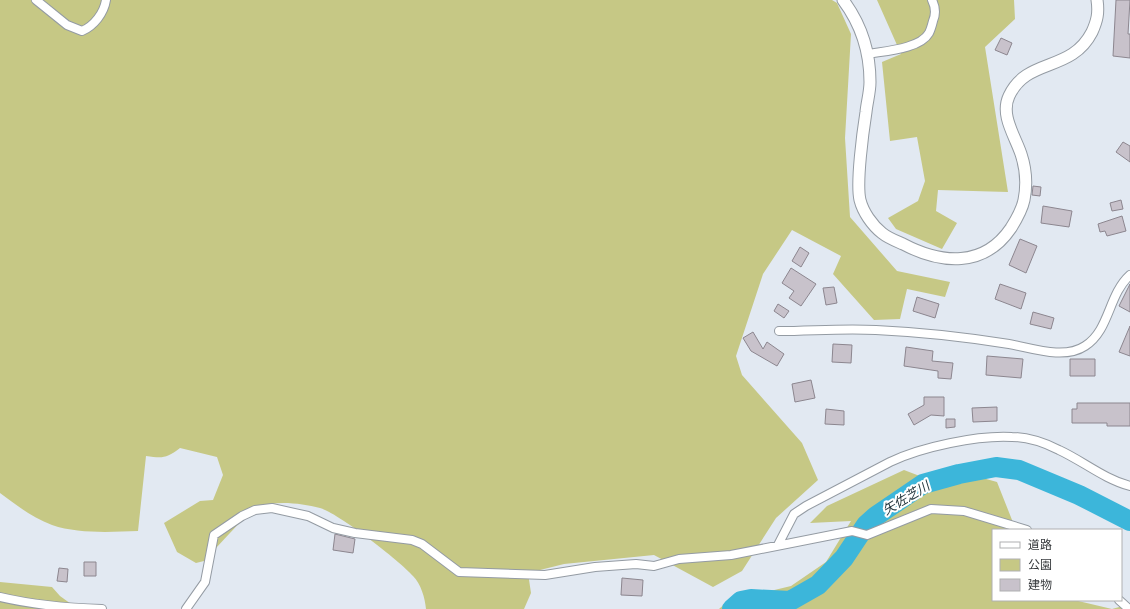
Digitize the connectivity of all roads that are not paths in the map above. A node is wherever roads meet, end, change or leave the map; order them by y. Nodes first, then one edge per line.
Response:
1 (36, 0) edge
2 (106, 0) edge
3 (842, 0) edge
4 (932, 0) edge
5 (1097, 0) edge
6 (868, 54) junction
7 (1130, 275) edge
8 (779, 331) dead end
9 (1130, 486) edge
10 (1024, 529) edge
11 (778, 545) junction
12 (0, 597) edge
13 (1120, 601) edge
14 (102, 609) edge
15 (186, 609) edge
16 (1129, 609) edge

1 - 2 street
3 - 6 street
4 - 6 street
5 - 6 street
7 - 8 street
9 - 11 street
10 - 11 street
11 - 15 street
12 - 14 street
13 - 16 street

